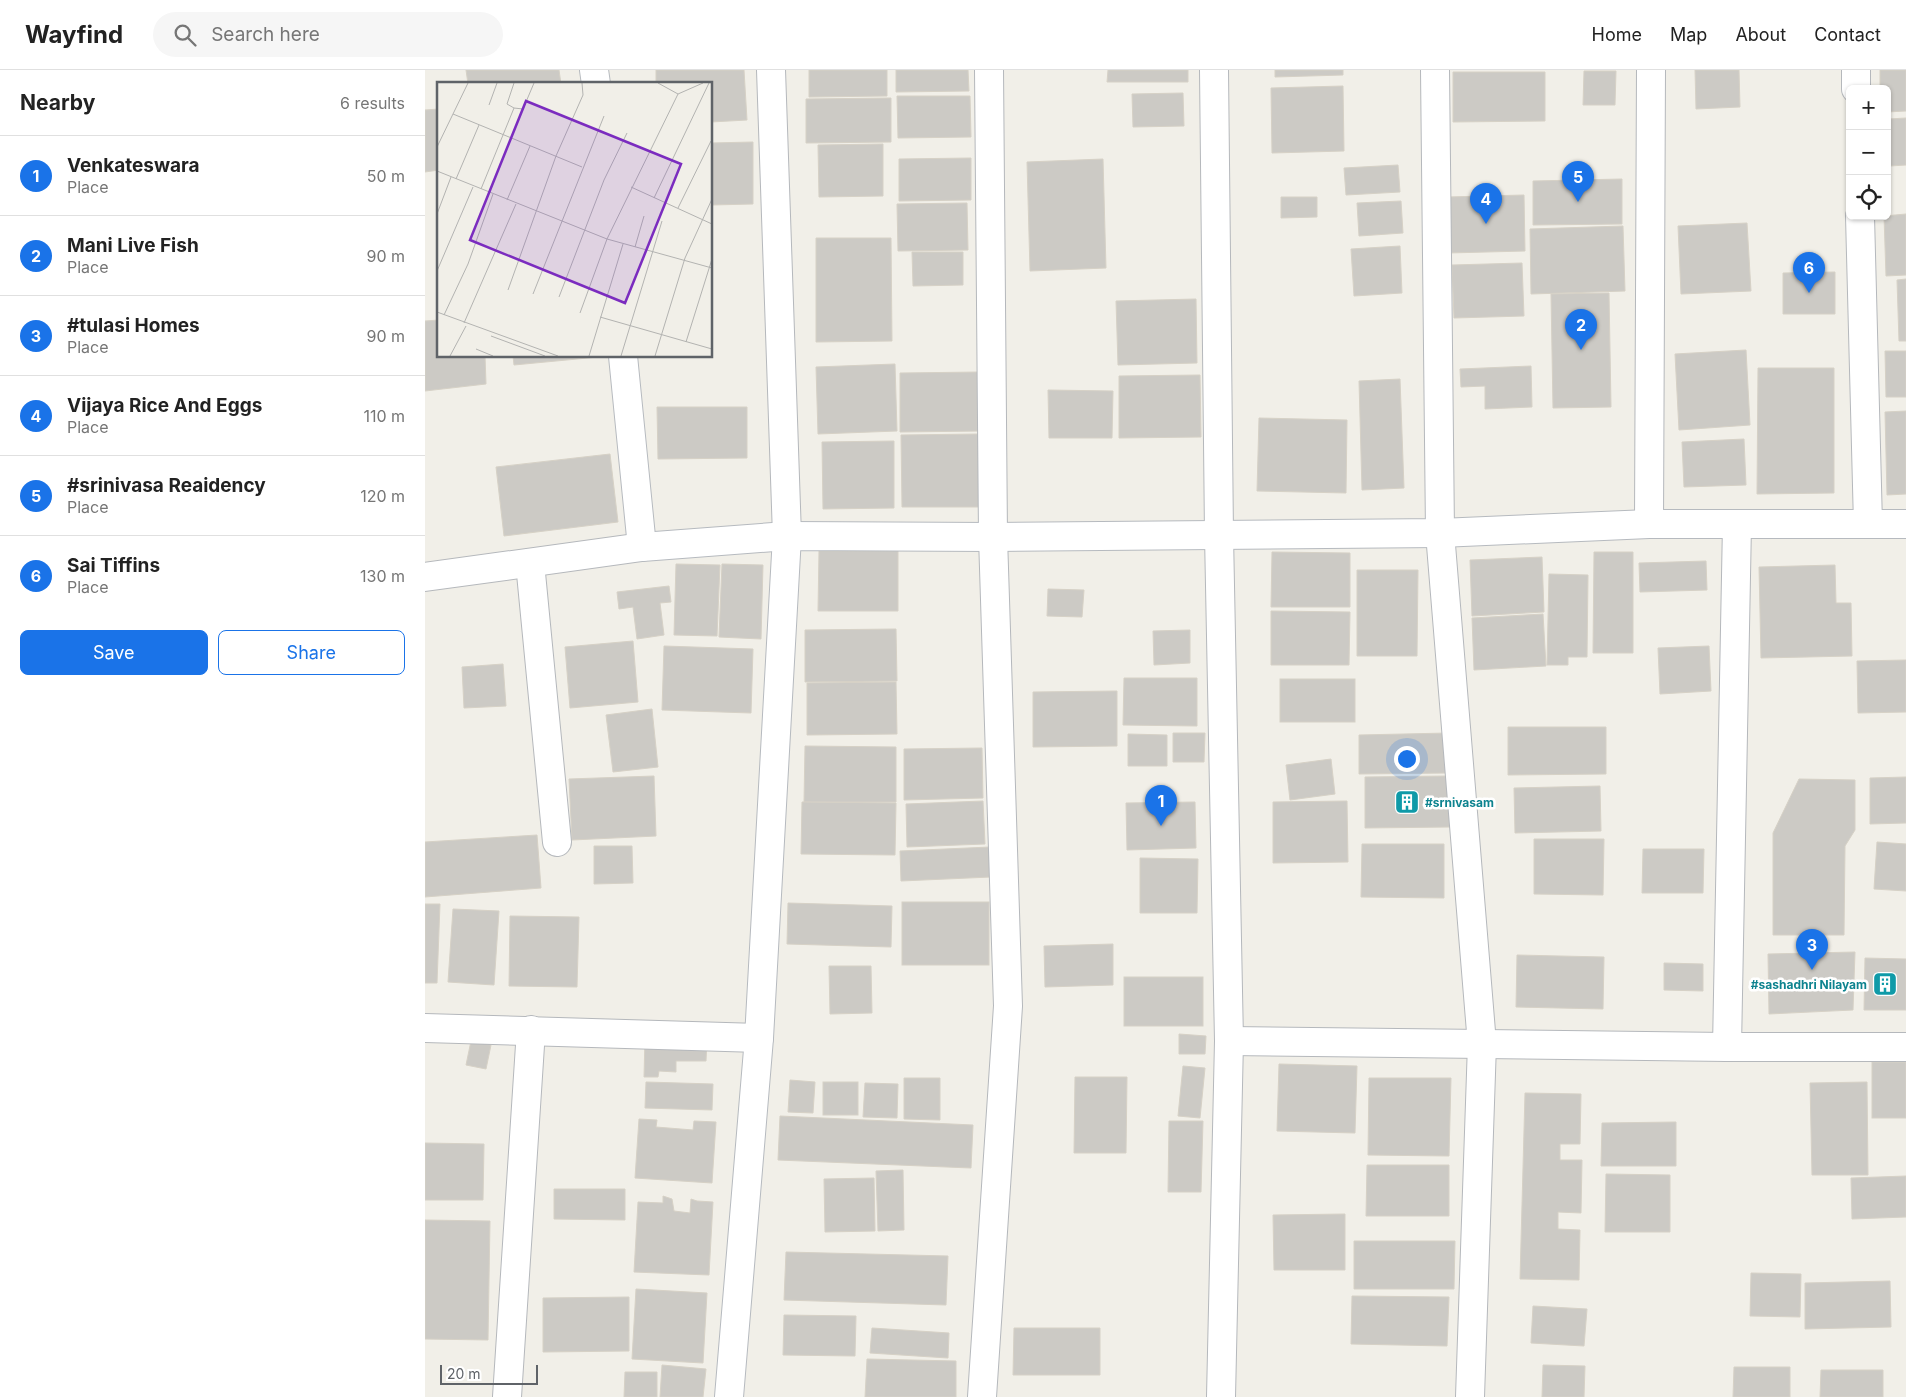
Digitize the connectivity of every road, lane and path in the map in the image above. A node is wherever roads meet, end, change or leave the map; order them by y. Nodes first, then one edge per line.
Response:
1 (771, 70) edge
2 (989, 70) edge
3 (1214, 70) edge
4 (1435, 70) edge
5 (1651, 70) edge
6 (1856, 70) edge
7 (1856, 85) edge
8 (1860, 220) edge
9 (623, 358) edge
10 (1649, 524) junction
11 (1737, 524) junction
12 (1868, 524) junction
13 (1906, 524) edge
14 (1440, 533) junction
15 (1219, 535) junction
16 (787, 536) junction
17 (993, 537) junction
18 (642, 547) junction
19 (530, 562) junction
20 (425, 577) edge
21 (557, 842) dead end
22 (425, 1028) edge
23 (531, 1030) junction
24 (759, 1038) junction
25 (1229, 1041) junction
26 (1481, 1044) junction
27 (1906, 1046) edge
28 (1727, 1047) junction
29 (507, 1397) edge
30 (729, 1397) edge
31 (982, 1397) edge
32 (1221, 1397) edge
33 (1470, 1397) edge

1 - 16 street
2 - 17 street
3 - 15 street
4 - 14 street
5 - 10 street
6 - 7 street
8 - 12 street
9 - 18 street
10 - 11 street
10 - 14 street
11 - 12 street
11 - 28 street
12 - 13 street
14 - 15 street
14 - 26 street
15 - 17 street
15 - 25 street
16 - 17 street
16 - 18 street
16 - 24 street
17 - 31 street
18 - 19 street
19 - 20 street
19 - 21 street
22 - 23 street
23 - 24 street
23 - 29 street
24 - 30 street
25 - 26 street
25 - 32 street
26 - 28 street
26 - 33 street
27 - 28 street

